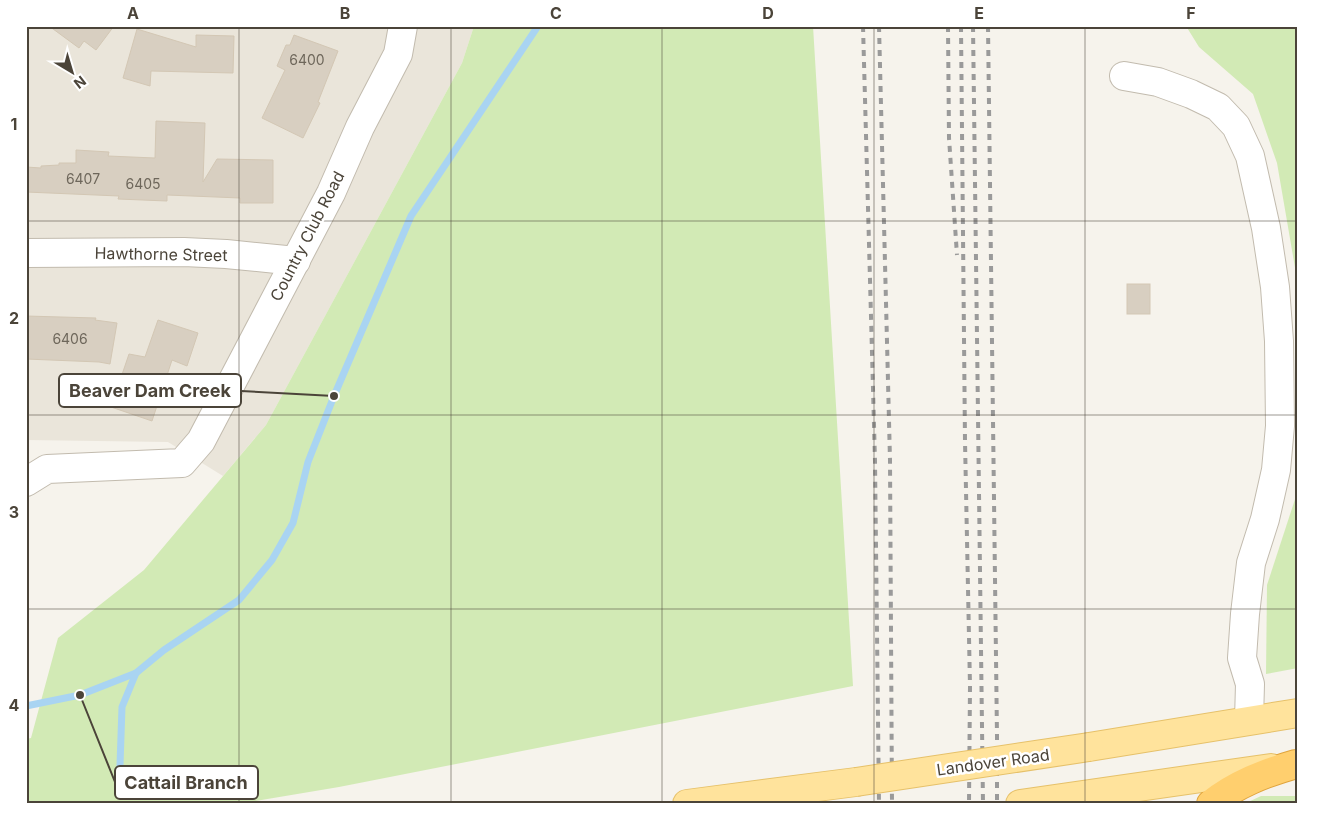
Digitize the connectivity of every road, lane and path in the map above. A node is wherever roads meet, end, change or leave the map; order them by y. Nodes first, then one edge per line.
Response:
1 (403, 26) edge
2 (1124, 76) dead end
3 (26, 253) edge
4 (296, 260) junction
5 (26, 482) edge
6 (1298, 713) edge
7 (1249, 720) junction
8 (1297, 764) edge
9 (687, 804) edge
10 (1020, 804) edge
11 (1211, 804) edge

1 - 4 street, Country Club Road
2 - 7 street
3 - 4 street, Hawthorne Street
4 - 5 street, Country Club Road
6 - 7 main road, Landover Road
7 - 9 main road, Landover Road, bridge
8 - 10 main road
8 - 11 highway

